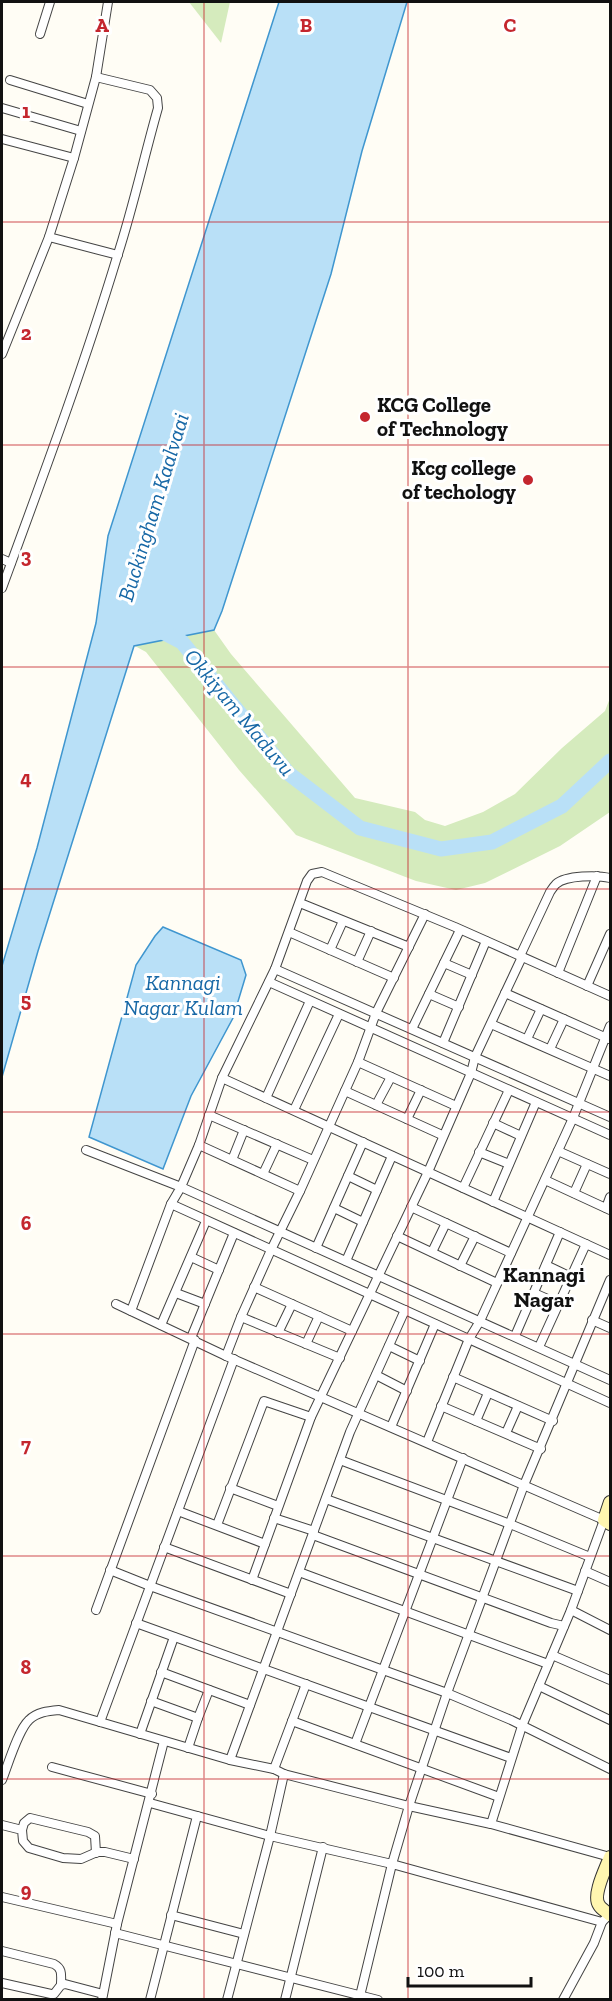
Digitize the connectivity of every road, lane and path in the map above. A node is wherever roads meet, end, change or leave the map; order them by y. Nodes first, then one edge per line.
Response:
1 (50, 2) edge
2 (107, 2) edge
3 (40, 34) dead end
4 (96, 77) junction
5 (10, 80) dead end
6 (88, 104) junction
7 (2, 108) edge
8 (81, 132) junction
9 (2, 139) edge
10 (74, 158) junction
11 (50, 237) junction
12 (118, 255) junction
13 (2, 354) edge
14 (2, 559) edge
15 (11, 563) junction
16 (2, 588) edge
17 (597, 876) junction
18 (610, 878) edge
19 (300, 903) junction
20 (425, 914) junction
21 (343, 921) junction
22 (460, 930) junction
23 (371, 931) junction
24 (289, 932) junction
25 (610, 934) edge
26 (486, 941) junction
27 (409, 947) junction
28 (330, 950) junction
29 (521, 957) junction
30 (357, 962) junction
31 (444, 963) junction
32 (275, 969) junction
33 (558, 973) junction
34 (472, 975) junction
35 (394, 978) junction
36 (269, 982) junction
37 (587, 986) junction
38 (506, 993) junction
39 (429, 994) junction
40 (610, 996) edge
41 (310, 1001) junction
42 (459, 1007) junction
43 (541, 1009) junction
44 (376, 1013) junction
45 (339, 1014) junction
46 (564, 1019) junction
47 (491, 1023) junction
48 (610, 1026) edge
49 (371, 1029) junction
50 (412, 1029) junction
51 (527, 1039) junction
52 (608, 1039) edge
53 (443, 1043) junction
54 (550, 1049) junction
55 (475, 1057) junction
56 (358, 1062) junction
57 (593, 1068) junction
58 (471, 1073) junction
59 (610, 1076) edge
60 (391, 1077) junction
61 (222, 1078) junction
62 (421, 1090) junction
63 (509, 1090) junction
64 (345, 1091) junction
65 (266, 1098) junction
66 (536, 1102) junction
67 (579, 1103) junction
68 (376, 1106) junction
69 (456, 1106) junction
70 (294, 1110) junction
71 (209, 1115) junction
72 (610, 1117) edge
73 (573, 1118) junction
74 (407, 1119) junction
75 (493, 1124) junction
76 (329, 1126) junction
77 (244, 1130) junction
78 (442, 1135) junction
79 (610, 1135) edge
80 (521, 1136) junction
81 (363, 1142) junction
82 (277, 1144) junction
83 (199, 1145) junction
84 (86, 1150) dead end
85 (558, 1151) junction
86 (479, 1152) junction
87 (392, 1156) junction
88 (232, 1160) junction
89 (313, 1160) junction
90 (509, 1164) junction
91 (587, 1164) junction
92 (428, 1172) junction
93 (263, 1174) junction
94 (610, 1174) edge
95 (348, 1176) junction
96 (545, 1180) junction
97 (181, 1187) junction
98 (463, 1188) junction
99 (377, 1190) junction
100 (300, 1191) junction
101 (574, 1193) junction
102 (610, 1197) edge
103 (493, 1202) junction
104 (171, 1204) junction
105 (411, 1207) junction
106 (334, 1208) junction
107 (608, 1209) edge
108 (527, 1217) junction
109 (206, 1221) junction
110 (363, 1222) junction
111 (446, 1223) junction
112 (280, 1232) junction
113 (560, 1232) junction
114 (234, 1233) junction
115 (398, 1236) junction
116 (475, 1236) junction
117 (586, 1244) junction
118 (316, 1248) junction
119 (271, 1250) junction
120 (432, 1252) junction
121 (511, 1253) junction
122 (610, 1255) edge
123 (191, 1257) junction
124 (346, 1261) junction
125 (546, 1265) junction
126 (460, 1266) junction
127 (219, 1270) junction
128 (379, 1276) junction
129 (571, 1276) junction
130 (610, 1280) edge
131 (497, 1283) junction
132 (254, 1287) junction
133 (176, 1293) junction
134 (534, 1293) junction
135 (370, 1294) junction
136 (608, 1295) edge
137 (116, 1304) dead end
138 (205, 1304) junction
139 (292, 1304) junction
140 (559, 1304) junction
141 (405, 1310) junction
142 (131, 1311) junction
143 (319, 1316) junction
144 (241, 1317) junction
145 (592, 1320) junction
146 (480, 1321) junction
147 (435, 1324) junction
148 (161, 1325) junction
149 (610, 1328) edge
150 (352, 1331) junction
151 (278, 1333) junction
152 (515, 1336) junction
153 (193, 1339) junction
154 (469, 1339) junction
155 (306, 1344) junction
156 (389, 1346) junction
157 (539, 1347) junction
158 (230, 1358) junction
159 (340, 1358) junction
160 (420, 1361) junction
161 (575, 1365) junction
162 (376, 1375) junction
163 (609, 1376) edge
164 (453, 1377) junction
165 (568, 1383) junction
166 (407, 1390) junction
167 (488, 1393) junction
168 (321, 1397) junction
169 (610, 1402) edge
170 (441, 1406) junction
171 (518, 1406) junction
172 (359, 1413) junction
173 (311, 1417) junction
174 (476, 1421) junction
175 (553, 1421) junction
176 (392, 1427) junction
177 (506, 1433) junction
178 (426, 1442) junction
179 (541, 1449) junction
180 (463, 1458) junction
181 (340, 1460) junction
182 (524, 1485) junction
183 (230, 1488) junction
184 (326, 1499) junction
185 (447, 1500) junction
186 (610, 1502) edge
187 (278, 1506) junction
188 (178, 1511) junction
189 (274, 1518) junction
190 (607, 1522) edge
191 (510, 1524) junction
192 (217, 1525) junction
193 (313, 1533) junction
194 (433, 1539) junction
195 (265, 1544) junction
196 (164, 1548) junction
197 (590, 1557) junction
198 (496, 1562) junction
199 (110, 1569) junction
200 (585, 1571) junction
201 (299, 1572) junction
202 (419, 1574) junction
203 (252, 1580) junction
204 (610, 1582) edge
205 (150, 1586) junction
206 (578, 1591) junction
207 (291, 1594) junction
208 (482, 1598) junction
209 (96, 1610) dead end
210 (571, 1610) junction
211 (405, 1611) junction
212 (136, 1623) junction
213 (564, 1626) junction
214 (610, 1630) edge
215 (277, 1632) junction
216 (469, 1635) junction
217 (174, 1637) junction
218 (552, 1655) junction
219 (548, 1664) junction
220 (263, 1669) junction
221 (383, 1670) junction
222 (161, 1672) junction
223 (610, 1680) edge
224 (306, 1684) junction
225 (539, 1686) junction
226 (209, 1690) junction
227 (447, 1693) junction
228 (151, 1701) junction
229 (250, 1705) junction
230 (369, 1707) junction
231 (198, 1719) junction
232 (610, 1720) edge
233 (292, 1721) junction
234 (100, 1722) junction
235 (522, 1726) junction
236 (434, 1730) junction
237 (140, 1734) junction
238 (164, 1741) junction
239 (355, 1744) junction
240 (188, 1748) junction
241 (511, 1758) junction
242 (230, 1760) junction
243 (52, 1767) dead end
244 (274, 1769) junction
245 (421, 1769) junction
246 (610, 1769) edge
247 (284, 1774) junction
248 (2, 1780) edge
249 (499, 1797) junction
250 (151, 1799) junction
251 (409, 1806) junction
252 (197, 1816) junction
253 (491, 1824) junction
254 (2, 1825) edge
255 (22, 1830) junction
256 (270, 1836) junction
257 (323, 1847) junction
258 (96, 1853) junction
259 (610, 1857) edge
260 (134, 1859) junction
261 (392, 1864) junction
262 (2, 1897) edge
263 (171, 1915) junction
264 (608, 1917) edge
265 (116, 1929) junction
266 (244, 1934) junction
267 (163, 1946) junction
268 (2, 1951) edge
269 (236, 1965) junction
270 (290, 1979) junction
271 (2, 1983) edge
272 (61, 1984) junction
273 (102, 1997) edge
274 (360, 1997) edge
275 (150, 2000) edge
276 (227, 2000) edge
277 (285, 2000) edge
278 (378, 2000) edge
279 (563, 2000) edge

1 - 3 street
2 - 4 street
4 - 6 street
4 - 12 street
5 - 6 street
6 - 8 street
7 - 8 street
8 - 10 street
9 - 10 street
10 - 11 street
11 - 12 street
11 - 13 street
12 - 15 street
14 - 15 street
15 - 16 street
17 - 18 street
17 - 29 street
17 - 33 street
19 - 20 street
19 - 21 street
19 - 24 street
20 - 22 street
20 - 27 street
21 - 23 street
21 - 28 street
22 - 26 street
22 - 31 street
23 - 27 street
23 - 30 street
24 - 28 street
24 - 32 street
25 - 37 street
26 - 29 street
26 - 34 street
27 - 35 street
28 - 30 street
29 - 33 street
29 - 38 street
30 - 35 street
31 - 34 street
31 - 39 street
32 - 36 street
32 - 44 street
33 - 37 street
34 - 42 street
35 - 44 street
36 - 41 street
36 - 61 street
37 - 40 street
38 - 43 street
38 - 47 street
39 - 42 street
39 - 50 street
41 - 45 street
41 - 65 street
42 - 53 street
43 - 46 street
43 - 51 street
44 - 49 street
44 - 50 street
45 - 49 street
45 - 70 street
46 - 52 street
46 - 54 street
47 - 51 street
47 - 55 street
48 - 52 street
49 - 56 street
49 - 58 street
50 - 53 street
51 - 54 street
52 - 57 street
53 - 55 street
54 - 57 street
55 - 58 street
55 - 67 street
56 - 60 street
56 - 64 street
57 - 59 street
57 - 67 street
58 - 63 street
58 - 69 street
60 - 62 street
60 - 68 street
61 - 65 street
61 - 71 street
62 - 69 street
62 - 74 street
63 - 66 street
63 - 75 street
64 - 68 street
64 - 76 street
65 - 70 street
66 - 73 street
66 - 80 street
67 - 72 street
67 - 73 street
68 - 74 street
69 - 78 street
70 - 76 street
71 - 77 street
71 - 83 street
73 - 79 street
73 - 85 street
74 - 78 street
75 - 80 street
75 - 86 street
76 - 81 street
76 - 89 street
77 - 82 street
77 - 88 street
78 - 92 street
80 - 90 street
81 - 87 street
81 - 95 street
82 - 89 street
82 - 93 street
83 - 88 street
83 - 97 street
84 - 97 street
85 - 91 street
85 - 96 street
86 - 90 street
86 - 98 street
87 - 92 street
87 - 99 street
88 - 93 street
89 - 100 street
90 - 103 street
91 - 94 street
91 - 101 street
92 - 98 street
92 - 105 street
93 - 100 street
95 - 99 street
95 - 106 street
96 - 101 street
96 - 108 street
97 - 104 street
97 - 112 street
98 - 103 street
99 - 110 street
100 - 112 street
101 - 107 street
102 - 107 street
103 - 108 street
104 - 109 street
104 - 142 street
105 - 111 street
105 - 115 street
106 - 110 street
106 - 118 street
108 - 113 street
108 - 121 street
109 - 114 street
109 - 123 street
110 - 124 street
111 - 116 street
111 - 120 street
112 - 118 street
112 - 119 street
113 - 117 street
113 - 125 street
114 - 119 street
114 - 127 street
115 - 120 street
115 - 128 street
116 - 121 street
116 - 126 street
117 - 122 street
117 - 129 street
118 - 124 street
119 - 132 street
119 - 135 street
120 - 126 street
121 - 131 street
123 - 127 street
123 - 133 street
124 - 128 street
125 - 129 street
125 - 134 street
126 - 131 street
127 - 138 street
128 - 135 street
128 - 146 street
129 - 140 street
130 - 136 street
131 - 146 street
132 - 139 street
132 - 144 street
133 - 138 street
133 - 148 street
134 - 140 street
134 - 152 street
135 - 141 street
135 - 150 street
136 - 145 street
137 - 142 street
138 - 153 street
139 - 143 street
139 - 151 street
140 - 157 street
141 - 147 street
141 - 156 street
142 - 148 street
143 - 150 street
143 - 155 street
144 - 151 street
144 - 158 street
145 - 149 street
145 - 161 street
146 - 152 street
146 - 154 street
147 - 154 street
147 - 160 street
148 - 153 street
150 - 159 street
151 - 155 street
152 - 157 street
153 - 158 street
153 - 199 street
154 - 164 street
154 - 165 street
155 - 159 street
156 - 160 street
156 - 162 street
157 - 161 street
158 - 168 street
158 - 188 street
159 - 168 street
160 - 166 street
161 - 163 street
161 - 165 street
162 - 166 street
162 - 172 street
164 - 167 street
164 - 170 street
165 - 169 street
165 - 175 street
166 - 176 street
167 - 171 street
167 - 174 street
168 - 172 street
168 - 173 street
170 - 174 street
170 - 178 street
171 - 175 street
171 - 177 street
172 - 176 street
172 - 181 street
173 - 183 street
173 - 187 street
174 - 177 street
175 - 179 street
176 - 178 street
177 - 179 street
178 - 180 street
179 - 182 street
180 - 182 street
180 - 185 street
181 - 184 street
181 - 185 street
182 - 190 street
182 - 191 street
183 - 187 street
183 - 192 street
184 - 193 street
184 - 194 street
185 - 191 street
185 - 194 street
186 - 190 street
187 - 189 street
188 - 192 street
188 - 196 street
189 - 193 street
189 - 195 street
190 - 197 street
191 - 197 street
191 - 198 street
192 - 195 street
193 - 201 street
193 - 202 street
194 - 198 street
194 - 202 street
195 - 203 street
196 - 203 street
196 - 205 street
197 - 200 street
198 - 206 street
198 - 208 street
199 - 205 street
199 - 209 street
200 - 204 street
200 - 206 street
201 - 207 street
201 - 211 street
202 - 208 street
202 - 211 street
203 - 207 street
205 - 212 street
205 - 215 street
206 - 210 street
207 - 215 street
208 - 213 street
208 - 216 street
210 - 213 street
210 - 214 street
211 - 216 street
211 - 221 street
212 - 217 street
212 - 234 street
213 - 218 street
215 - 220 street
215 - 221 street
216 - 219 street
216 - 227 street
217 - 220 street
217 - 222 street
218 - 219 street
218 - 223 street
219 - 225 street
220 - 224 street
220 - 229 street
221 - 227 street
221 - 230 street
222 - 226 street
222 - 228 street
224 - 230 street
224 - 233 street
225 - 232 street
225 - 235 street
226 - 229 street
226 - 231 street
227 - 235 street
227 - 236 street
228 - 231 street
228 - 237 street
229 - 242 street
230 - 236 street
230 - 239 street
231 - 240 street
233 - 239 street
233 - 244 street
234 - 237 street
234 - 248 street
235 - 241 street
235 - 246 street
236 - 241 street
236 - 245 street
237 - 238 street
238 - 240 street
238 - 250 street
239 - 245 street
240 - 242 street
241 - 249 street
242 - 244 street
243 - 250 street
244 - 247 street
245 - 249 street
245 - 251 street
247 - 251 street
247 - 256 street
249 - 253 street
250 - 252 street
250 - 260 street
251 - 253 street
251 - 261 street
252 - 256 street
252 - 263 street
253 - 259 street
254 - 255 street
255 - 258 street
255 - 258 street
256 - 257 street
256 - 266 street
257 - 261 street
257 - 270 street
258 - 260 street
259 - 264 street
260 - 265 street
261 - 264 street
261 - 274 street
262 - 265 street
263 - 266 street
263 - 267 street
264 - 279 street
265 - 267 street
265 - 273 street
266 - 269 street
267 - 269 street
267 - 275 street
268 - 272 street
269 - 270 street
269 - 276 street
270 - 274 street
270 - 277 street
271 - 272 street
272 - 273 street
274 - 278 street

